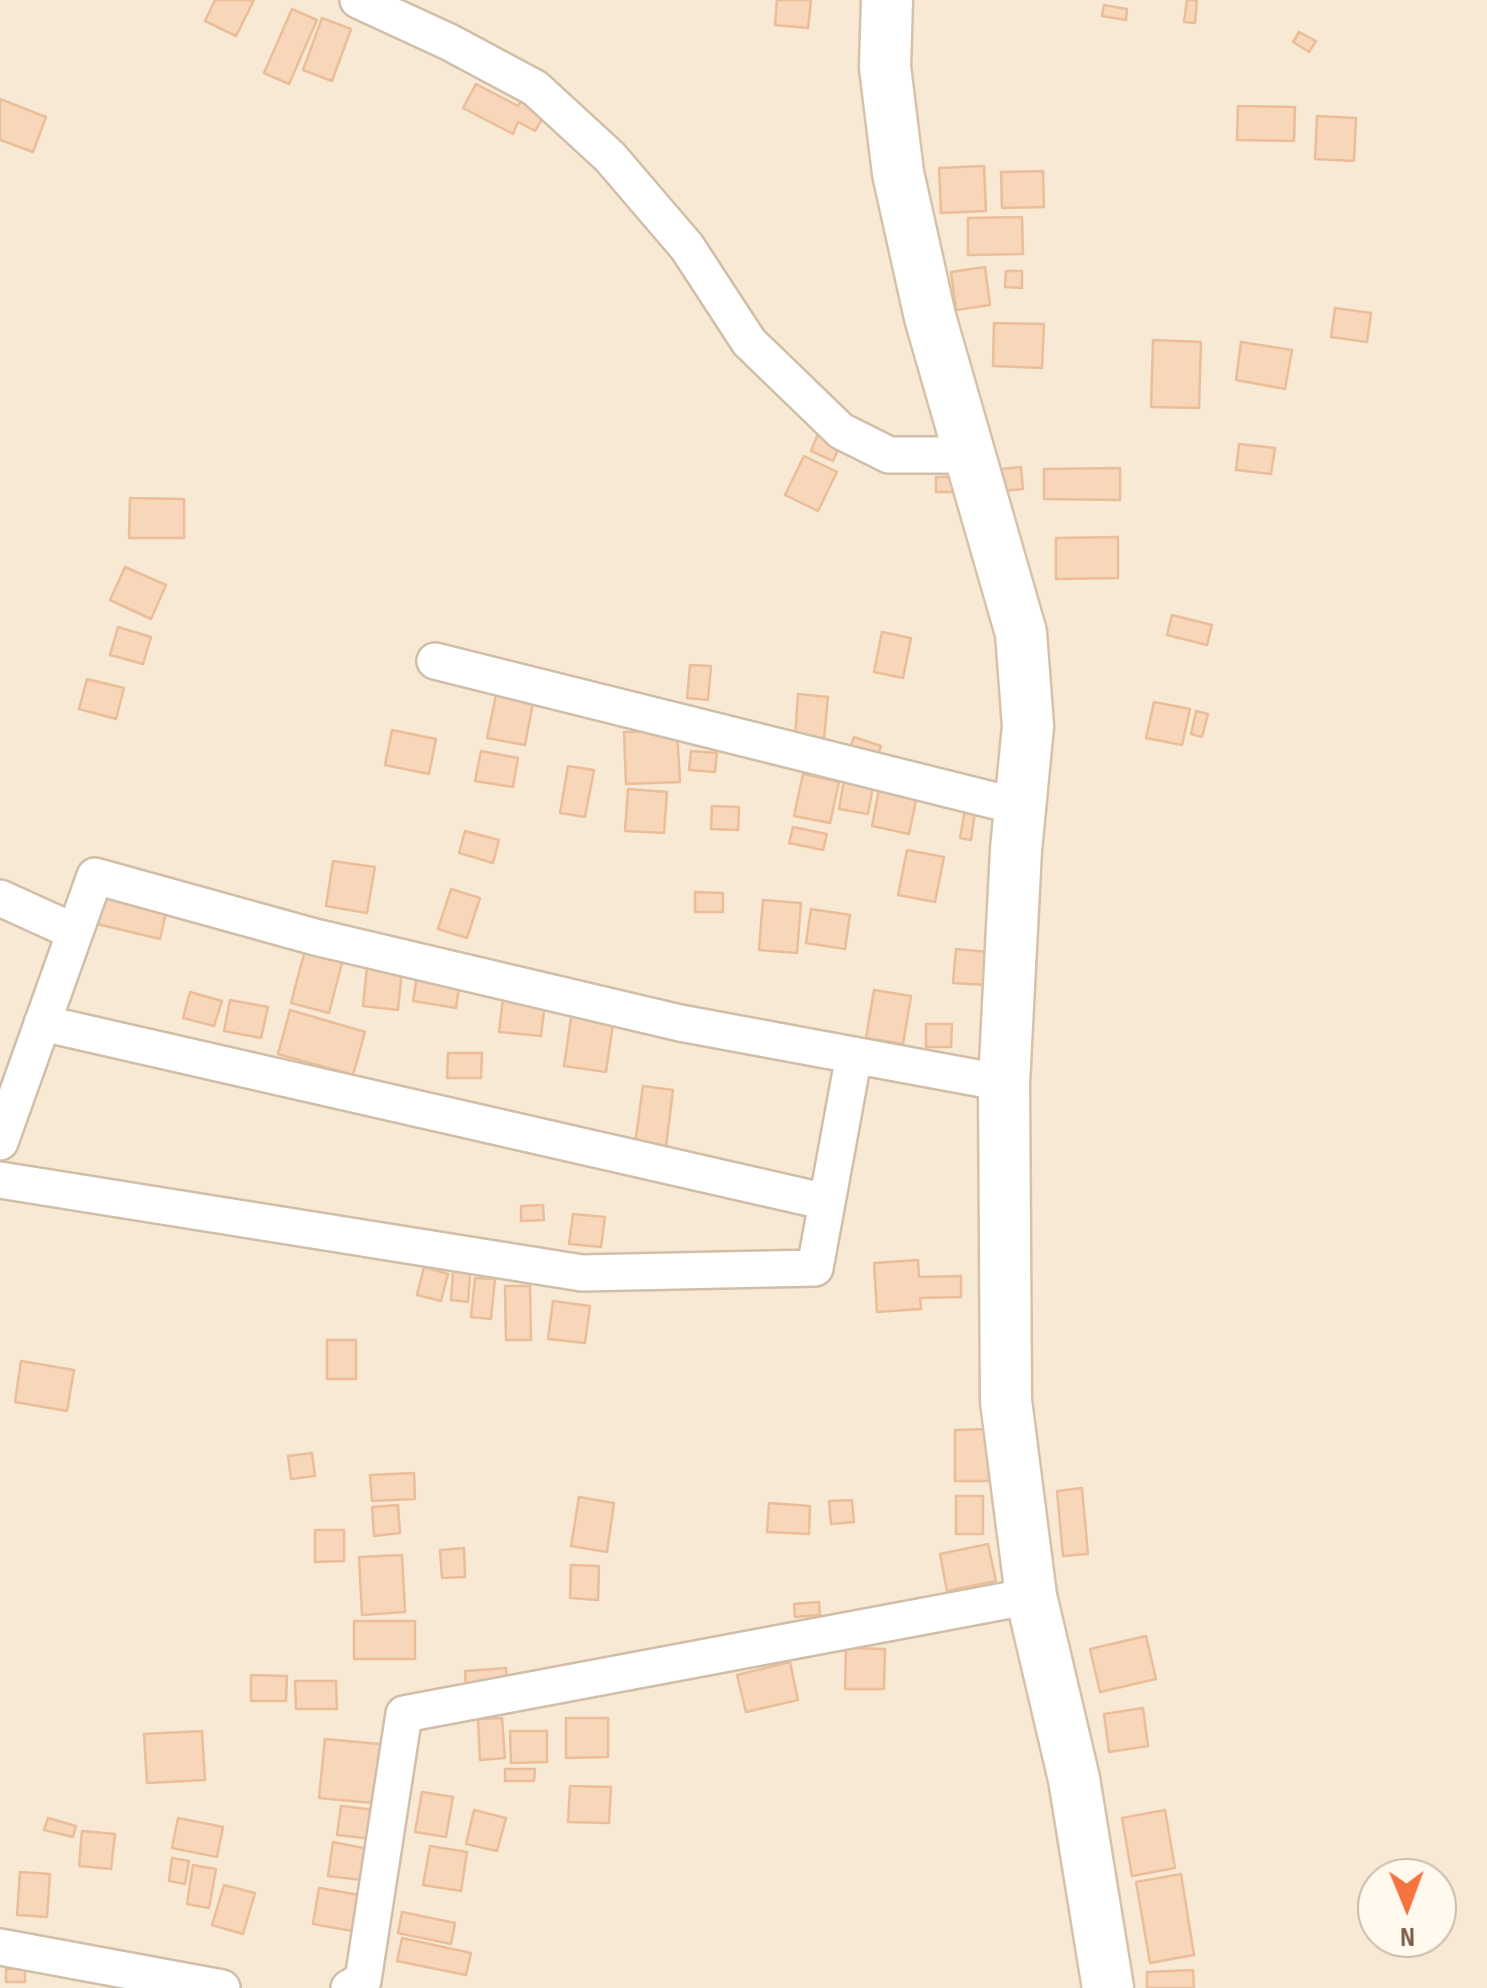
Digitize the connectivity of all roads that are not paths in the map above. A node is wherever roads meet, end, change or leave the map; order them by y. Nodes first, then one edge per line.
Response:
1 (358, 0) edge
2 (887, 0) edge
3 (971, 455) junction
4 (435, 662) dead end
5 (1020, 806) junction
6 (0, 898) edge
7 (74, 932) junction
8 (42, 1023) junction
9 (854, 1055) junction
10 (1004, 1083) junction
11 (0, 1142) edge
12 (0, 1180) edge
13 (826, 1202) junction
14 (1031, 1596) junction
15 (0, 1947) edge
16 (54, 1973) edge
17 (222, 1988) edge
18 (349, 1988) edge
19 (1108, 1988) edge

1 - 3 street
2 - 3 main road
3 - 5 main road
4 - 5 street
5 - 10 main road
6 - 7 street
7 - 8 street
7 - 9 street
8 - 11 street
8 - 13 street
9 - 10 street
9 - 13 street
10 - 14 main road
12 - 13 street
14 - 18 street
14 - 19 main road
15 - 16 street
16 - 17 street

